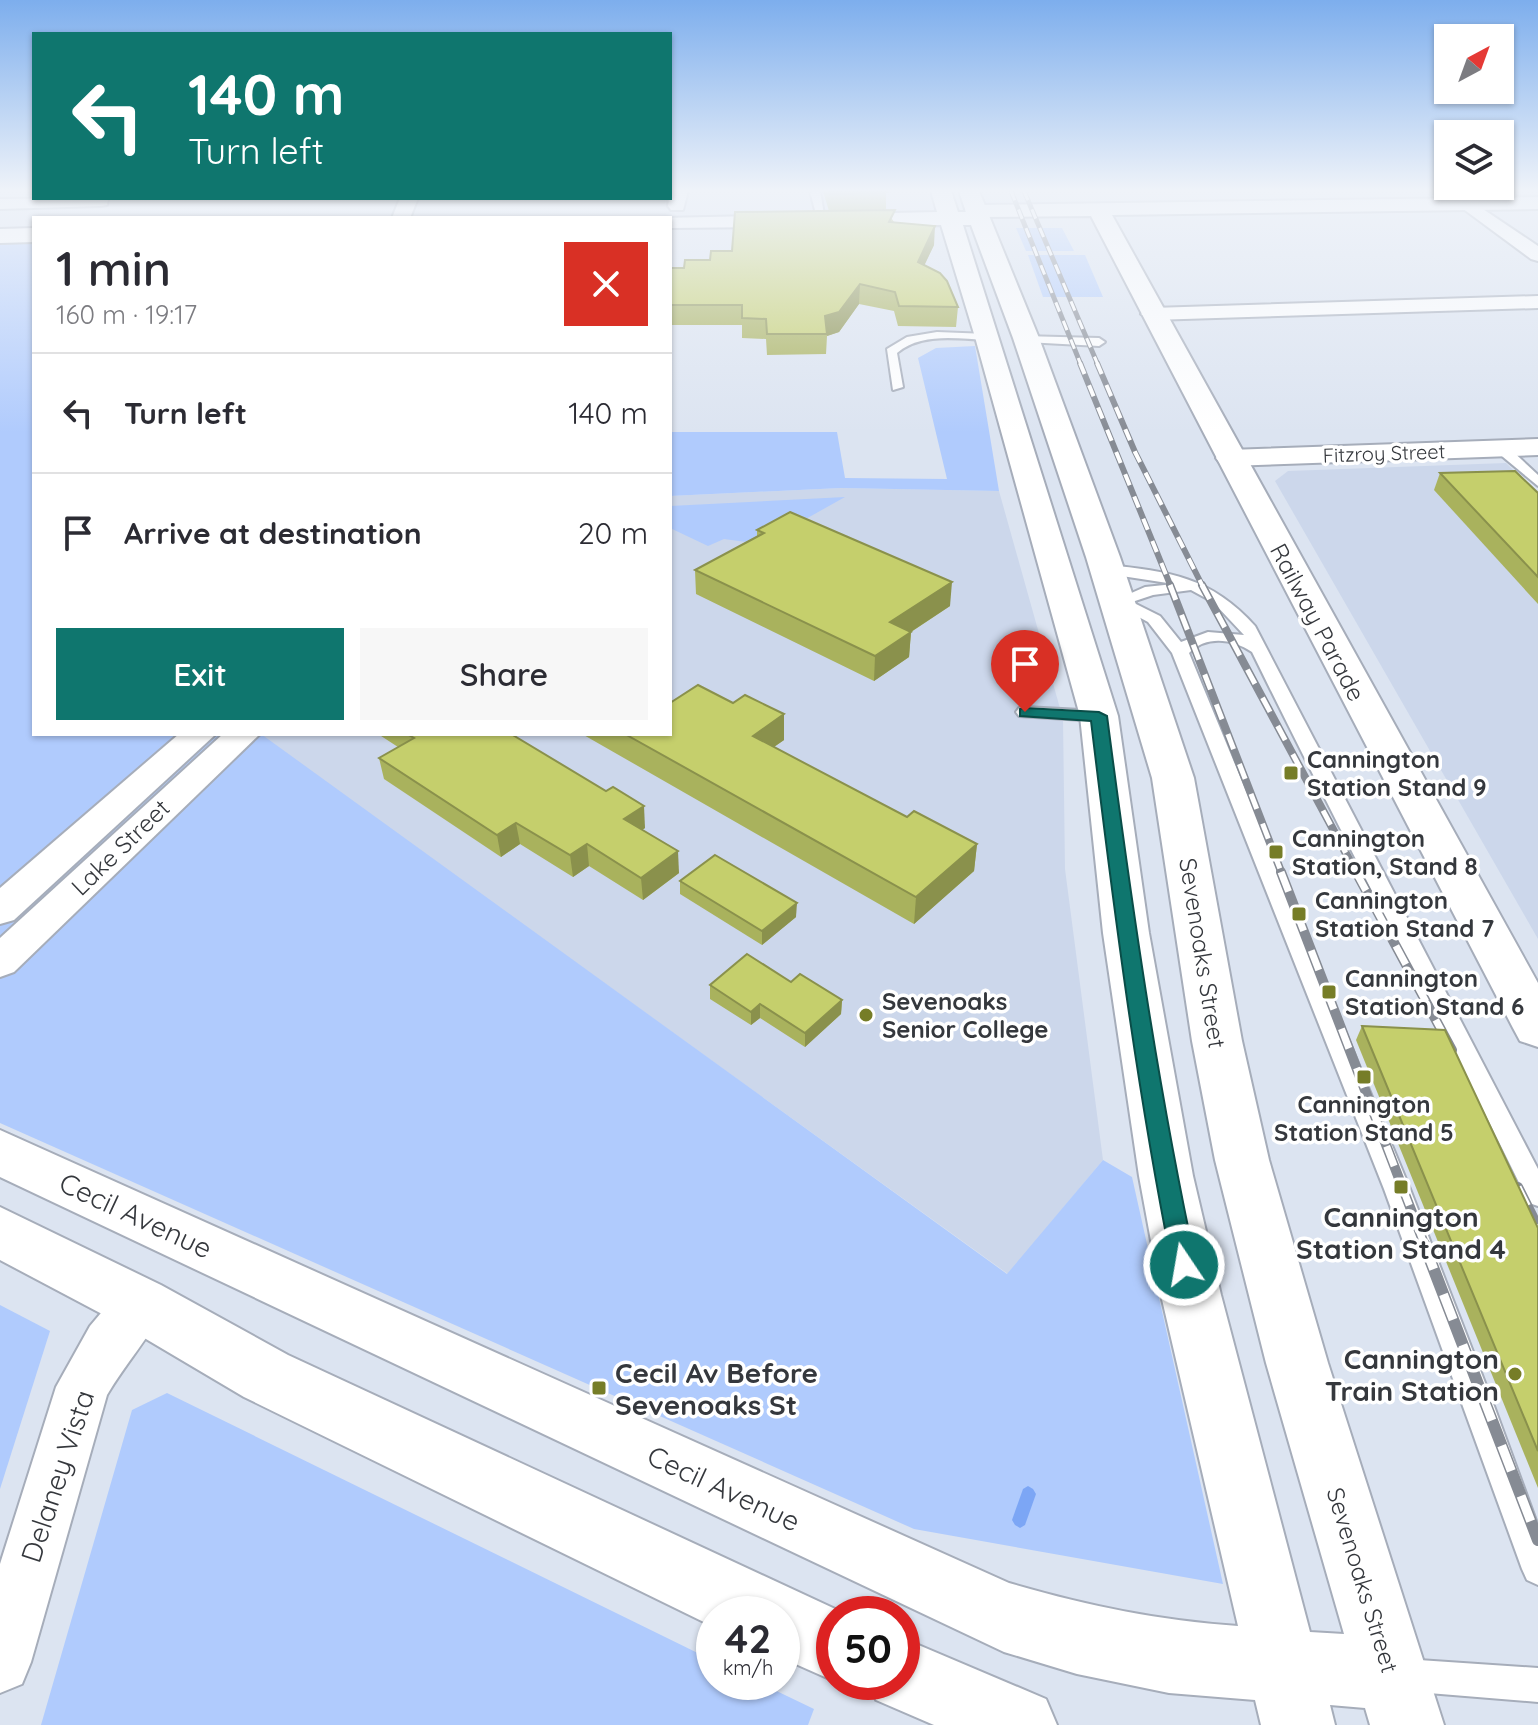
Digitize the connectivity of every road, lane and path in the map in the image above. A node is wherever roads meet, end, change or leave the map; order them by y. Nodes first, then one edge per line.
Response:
1 (966, 272) edge
2 (1000, 272) edge
3 (1129, 272) edge
4 (1538, 302) edge
5 (1152, 314) junction
6 (988, 337) junction
7 (1026, 338) junction
8 (1099, 342) dead end
9 (897, 387) dead end
10 (1538, 447) edge
11 (1502, 449) junction
12 (1229, 458) junction
13 (1538, 482) edge
14 (1055, 562) junction
15 (1113, 586) junction
16 (1215, 595) junction
17 (1259, 649) junction
18 (1180, 652) junction
19 (1025, 712) dead end
20 (1099, 716) junction
21 (197, 736) edge
22 (241, 736) edge
23 (1164, 747) junction
24 (0, 910) edge
25 (0, 962) edge
26 (1538, 1028) edge
27 (0, 1152) edge
28 (1538, 1195) edge
29 (0, 1232) edge
30 (140, 1304) junction
31 (1538, 1569) edge
32 (725, 1596) edge
33 (0, 1662) edge
34 (920, 1682) edge
35 (1538, 1685) edge
36 (1292, 1696) edge
37 (1399, 1700) edge
38 (1020, 1725) edge

1 - 6 main road
2 - 7 main road, Sevenoaks Street
3 - 5 main road, Railway Parade
4 - 5 street
5 - 12 main road, Railway Parade
6 - 9 lane
6 - 14 main road
7 - 8 lane
7 - 15 main road, Sevenoaks Street
10 - 11 street, Fitzroy Street
11 - 12 street, Fitzroy Street
11 - 13 lane
12 - 26 main road, Railway Parade
14 - 15 main road
14 - 20 main road
15 - 16 lane
15 - 16 lane
15 - 18 lane
15 - 23 main road, Sevenoaks Street
16 - 17 lane
17 - 18 lane
17 - 28 lane
18 - 31 lane
19 - 20 lane
20 - 23 main road
20 - 36 main road
21 - 24 street, Lake Street
22 - 25 street, Lake Street
23 - 37 main road, Sevenoaks Street
27 - 36 main road, Cecil Avenue
29 - 30 main road
30 - 32 main road
30 - 33 street, Delaney Vista
34 - 38 main road
35 - 37 lane
36 - 37 main road, Cecil Avenue

